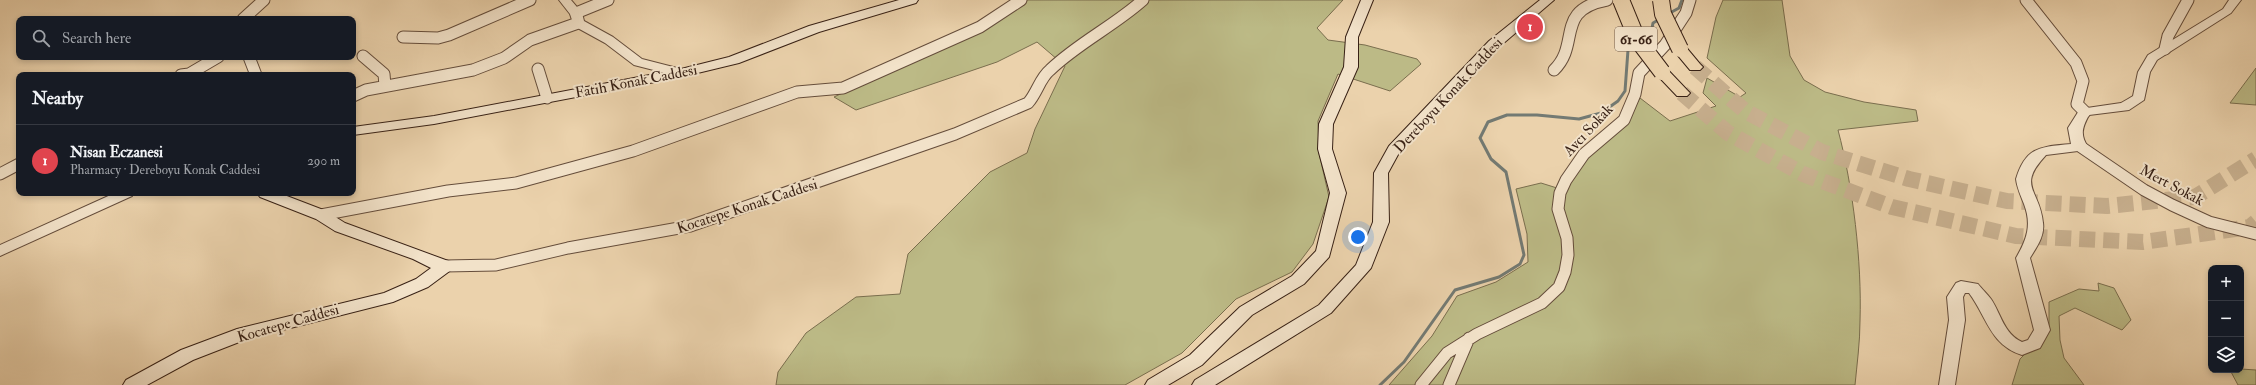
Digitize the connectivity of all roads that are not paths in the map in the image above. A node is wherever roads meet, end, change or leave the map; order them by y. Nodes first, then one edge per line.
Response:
1 (264, 0) edge
2 (530, 0) edge
3 (565, 0) edge
4 (608, 0) edge
5 (912, 0) edge
6 (1021, 0) edge
7 (1143, 0) edge
8 (1367, 0) edge
9 (1548, 0) edge
10 (1607, 0) edge
11 (1621, 0) edge
12 (1661, 0) edge
13 (1690, 0) edge
14 (2026, 0) edge
15 (2188, 0) edge
16 (2235, 0) edge
17 (246, 16) edge
18 (577, 18) junction
19 (403, 37) dead end
20 (2165, 49) junction
21 (363, 56) dead end
22 (213, 60) edge
23 (250, 60) edge
24 (1695, 67) tunnel mouth
25 (538, 69) dead end
26 (1554, 70) dead end
27 (192, 72) edge
28 (255, 72) edge
29 (681, 73) junction
30 (385, 86) junction
31 (1682, 93) tunnel mouth
32 (356, 95) edge
33 (547, 98) junction
34 (2085, 112) junction
35 (356, 131) edge
36 (2081, 147) junction
37 (16, 166) edge
38 (0, 174) edge
39 (120, 196) edge
40 (272, 196) edge
41 (321, 216) junction
42 (2256, 234) edge
43 (0, 251) edge
44 (445, 266) junction
45 (1469, 338) junction
46 (132, 385) edge
47 (1154, 385) edge
48 (1201, 385) edge
49 (1421, 385) edge
50 (1449, 385) edge
51 (1947, 385) edge

1 - 17 street
2 - 19 street
3 - 18 street
4 - 18 street
5 - 29 main road, Fatih Konak Caddesi
6 - 41 street
7 - 44 street, Kocatepe Konak Caddesi
8 - 47 main road
9 - 48 main road, Dereboyu Konak Caddesi
10 - 26 street
11 - 31 main road, 61-66, bridge
12 - 24 main road, 61-66, bridge
13 - 45 street, Avcı Sokak
14 - 34 street
15 - 20 street
16 - 20 street
18 - 29 street
18 - 30 street
20 - 34 street
21 - 30 street
22 - 27 street
23 - 28 street
25 - 33 street
29 - 33 main road, Fatih Konak Caddesi
30 - 32 street
33 - 35 main road, Fatih Konak Caddesi
34 - 36 street
36 - 42 street, Mert Sokak
36 - 51 street
37 - 38 street
39 - 43 street
40 - 41 main road, Kocatepe Konak Caddesi
41 - 44 main road, Kocatepe Konak Caddesi
44 - 46 main road, Kocatepe Caddesi
45 - 49 street, Avcı Sokak
45 - 50 street

